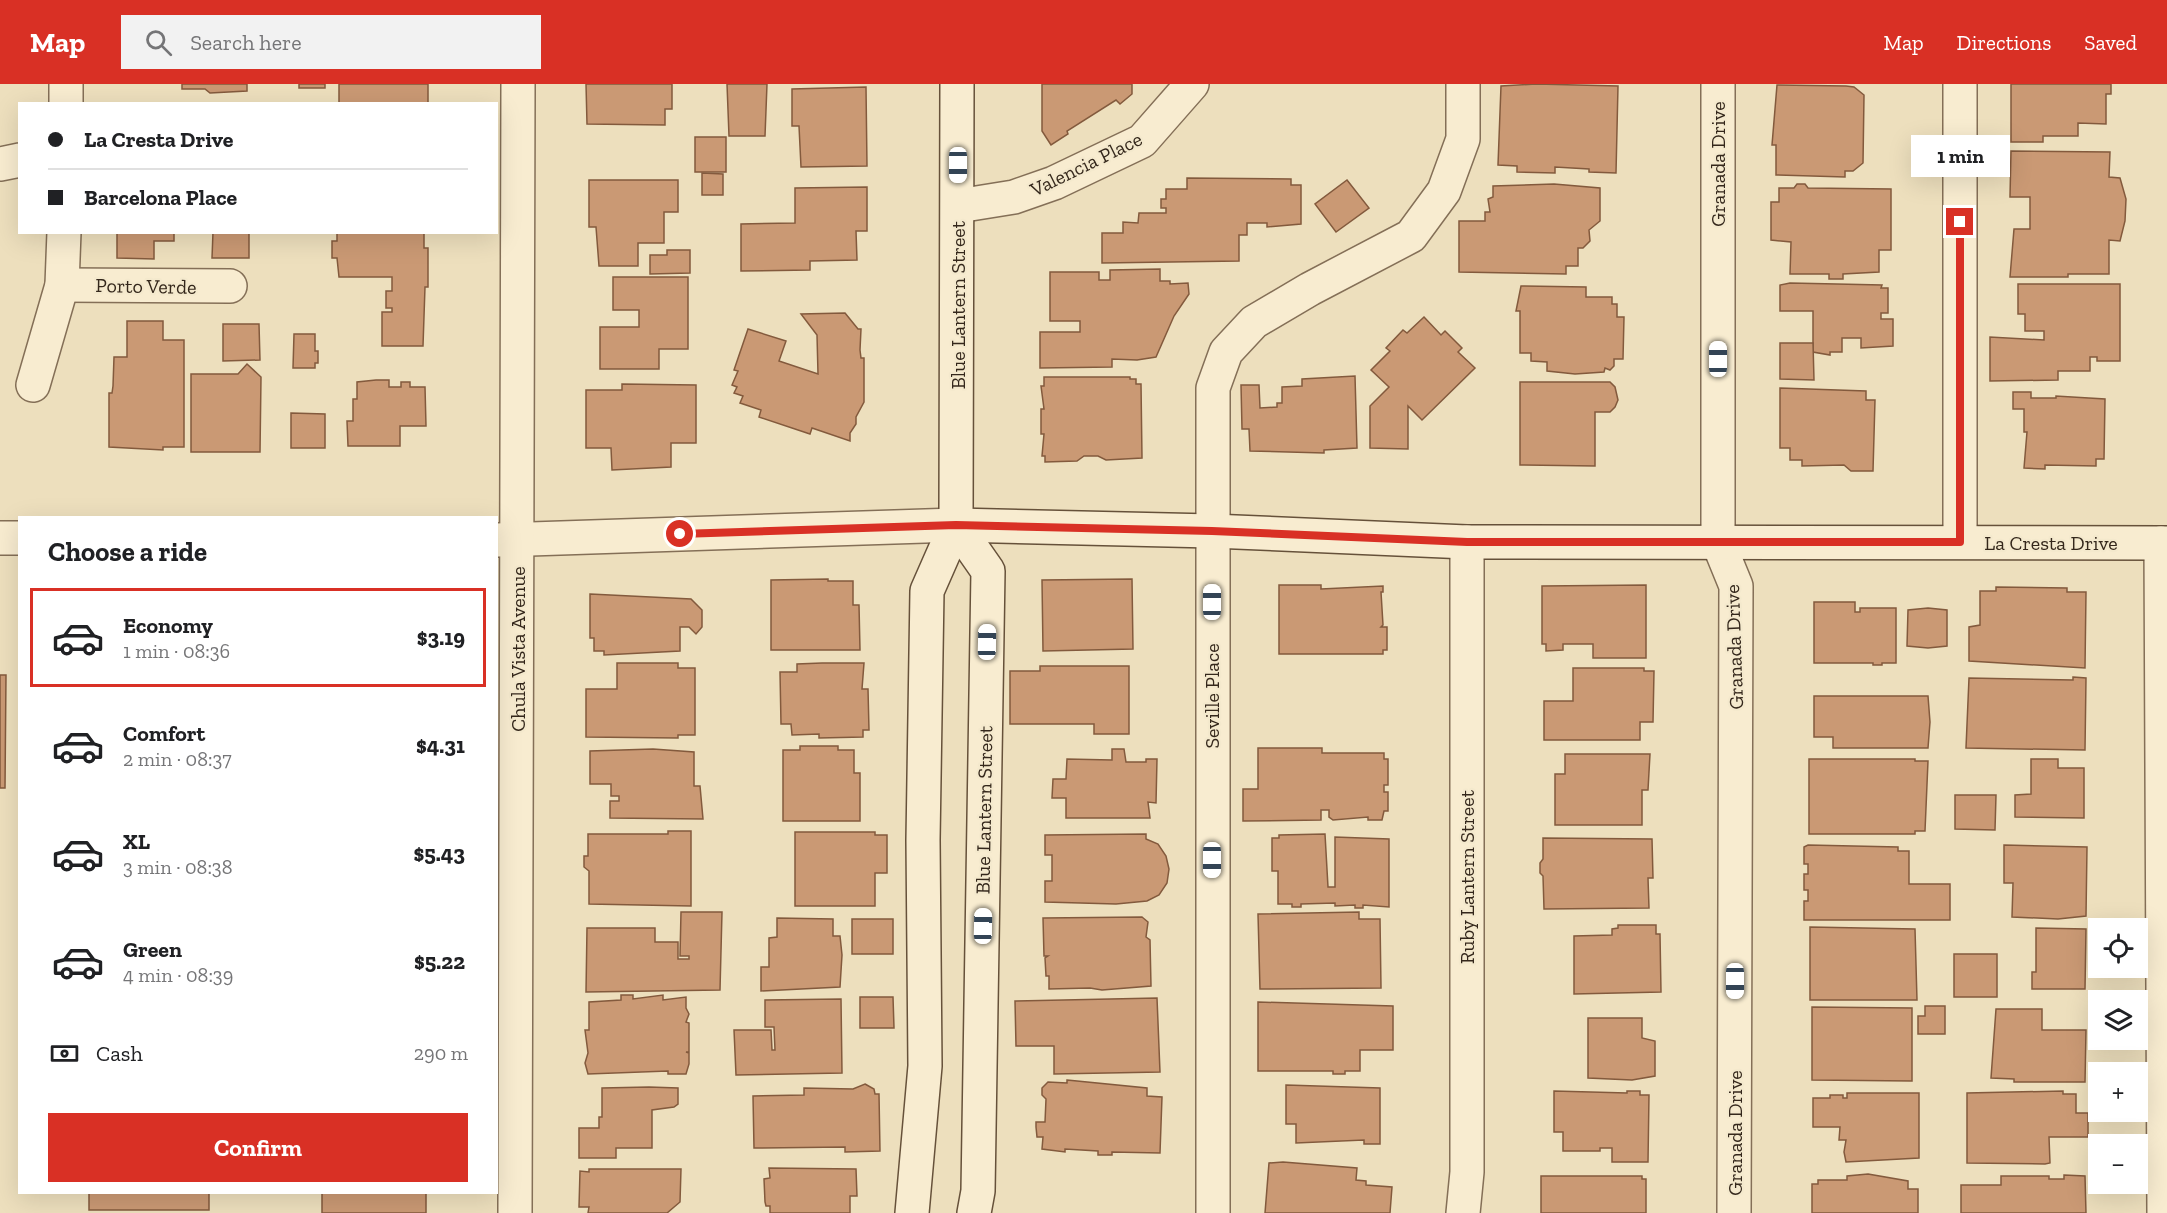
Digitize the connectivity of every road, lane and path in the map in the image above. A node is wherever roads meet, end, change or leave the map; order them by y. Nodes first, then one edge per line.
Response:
1 (66, 84) edge
2 (518, 84) edge
3 (957, 84) edge
4 (1192, 84) edge
5 (1463, 84) edge
6 (1718, 84) edge
7 (1960, 84) edge
8 (66, 102) edge
9 (0, 141) edge
10 (18, 144) edge
11 (18, 160) edge
12 (0, 164) edge
13 (958, 206) junction
14 (64, 234) edge
15 (63, 285) junction
16 (230, 286) dead end
17 (33, 385) dead end
18 (956, 525) junction
19 (1212, 531) junction
20 (0, 538) edge
21 (18, 538) edge
22 (508, 540) edge
23 (1467, 542) junction
24 (1718, 542) junction
25 (1960, 542) junction
26 (2164, 543) edge
27 (515, 1213) edge
28 (912, 1213) edge
29 (974, 1213) edge
30 (1212, 1213) edge
31 (1463, 1213) edge
32 (1734, 1213) edge
33 (2164, 1213) edge

1 - 8 street
2 - 22 street, Chula Vista Avenue
3 - 13 street, Blue Lantern Street
4 - 13 street, Valencia Place
5 - 19 street, Seville Place
6 - 24 street, Granada Drive
7 - 25 street
9 - 10 street
11 - 12 street
13 - 18 street, Blue Lantern Street
14 - 15 street
15 - 16 street, Porto Verde
15 - 17 street
18 - 19 street, La Cresta Drive
18 - 22 street, La Cresta Drive
18 - 28 street, Blue Lantern Street
18 - 29 street, Blue Lantern Street
19 - 23 street, La Cresta Drive
19 - 30 street, Seville Place
20 - 21 street
22 - 27 street, Chula Vista Avenue
23 - 24 street, La Cresta Drive
23 - 31 street, Ruby Lantern Street
24 - 25 street, La Cresta Drive
24 - 32 street, Granada Drive
25 - 26 street, La Cresta Drive
26 - 33 street

